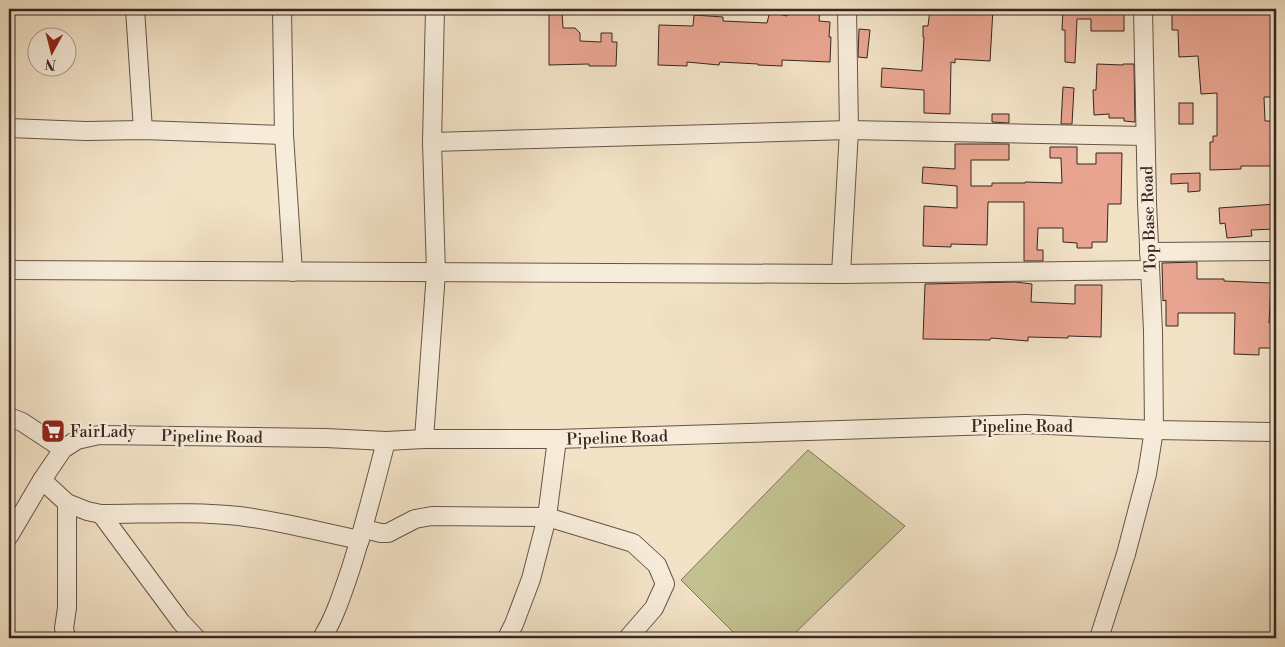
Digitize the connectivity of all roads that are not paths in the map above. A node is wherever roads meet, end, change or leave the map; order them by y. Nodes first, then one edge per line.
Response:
1 (135, 9) edge
2 (282, 9) edge
3 (435, 9) edge
4 (847, 9) edge
5 (1144, 9) edge
6 (9, 128) edge
7 (143, 130) junction
8 (850, 130) junction
9 (284, 135) junction
10 (1145, 136) junction
11 (432, 142) junction
12 (1276, 251) edge
13 (1149, 252) junction
14 (9, 270) edge
15 (1150, 270) junction
16 (293, 272) junction
17 (436, 272) junction
18 (841, 274) junction
19 (9, 418) edge
20 (1154, 430) junction
21 (1276, 432) edge
22 (424, 439) junction
23 (557, 439) junction
24 (386, 441) junction
25 (63, 449) junction
26 (42, 480) junction
27 (68, 503) junction
28 (101, 514) junction
29 (547, 517) junction
30 (362, 534) junction
31 (9, 536) edge
32 (66, 638) edge
33 (196, 638) edge
34 (322, 638) edge
35 (507, 638) edge
36 (628, 638) edge
37 (1099, 638) edge

1 - 7 street
2 - 9 street
3 - 11 street
4 - 8 street
5 - 10 street, Top Base Road
6 - 7 street
7 - 9 street
8 - 10 street
8 - 11 street
8 - 18 street
9 - 16 street
10 - 13 street, Top Base Road
11 - 17 street
12 - 13 street
13 - 15 street, Top Base Road
14 - 16 street
15 - 18 street
15 - 20 street, Top Base Road
16 - 17 street
17 - 18 street
17 - 22 street
19 - 25 street
20 - 21 street, Pipeline Road
20 - 23 street, Pipeline Road
20 - 37 street, Top Base Road
22 - 23 street, Pipeline Road
22 - 24 street, Pipeline Road
23 - 29 street
24 - 25 street, Pipeline Road
24 - 30 street
25 - 26 street, Pipeline Road
26 - 27 street
26 - 31 street, Pipeline Road
27 - 28 street
27 - 32 street
28 - 30 street
28 - 33 street
29 - 30 street
29 - 35 street
29 - 36 street
30 - 34 street

